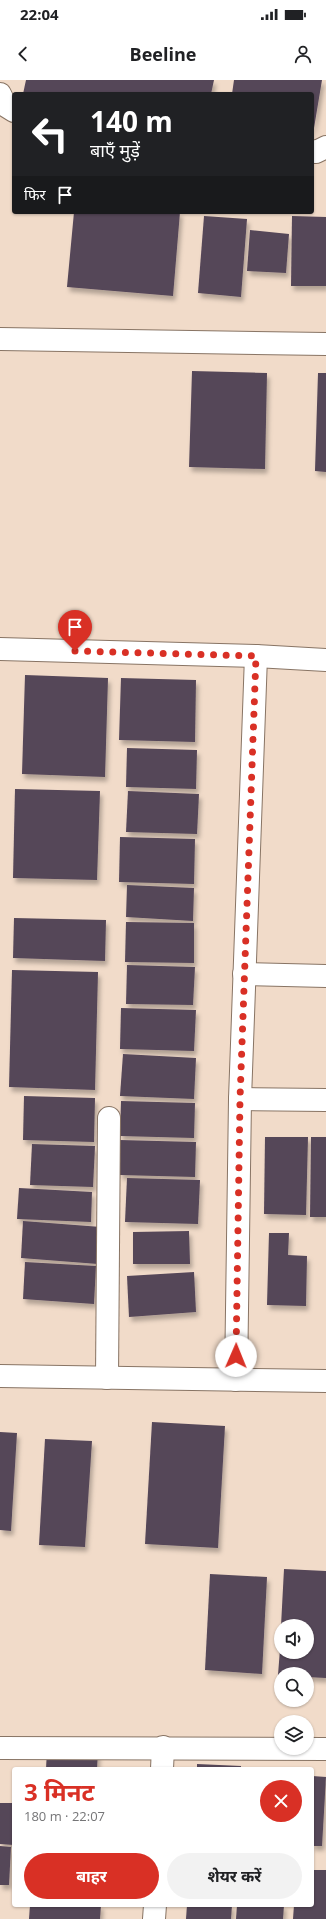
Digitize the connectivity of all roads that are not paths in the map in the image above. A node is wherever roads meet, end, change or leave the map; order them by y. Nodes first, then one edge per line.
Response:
1 (0, 94) edge
2 (12, 109) edge
3 (326, 147) edge
4 (314, 152) edge
5 (0, 339) edge
6 (326, 344) edge
7 (0, 649) edge
8 (256, 656) junction
9 (326, 660) edge
10 (244, 974) junction
11 (326, 976) edge
12 (240, 1099) junction
13 (326, 1100) edge
14 (108, 1118) dead end
15 (0, 1376) edge
16 (107, 1378) junction
17 (236, 1380) junction
18 (326, 1381) edge
19 (163, 1747) junction
20 (0, 1748) edge
21 (326, 1749) edge
22 (162, 1767) edge
23 (155, 1907) edge
24 (154, 1919) edge

1 - 2 street
3 - 4 street
5 - 6 street
7 - 8 street
8 - 9 street
8 - 10 street
10 - 11 street
10 - 12 street
12 - 13 street
12 - 17 street
14 - 16 street
15 - 16 street
16 - 17 street
17 - 18 street
19 - 20 street
19 - 21 street
19 - 22 street
23 - 24 street

